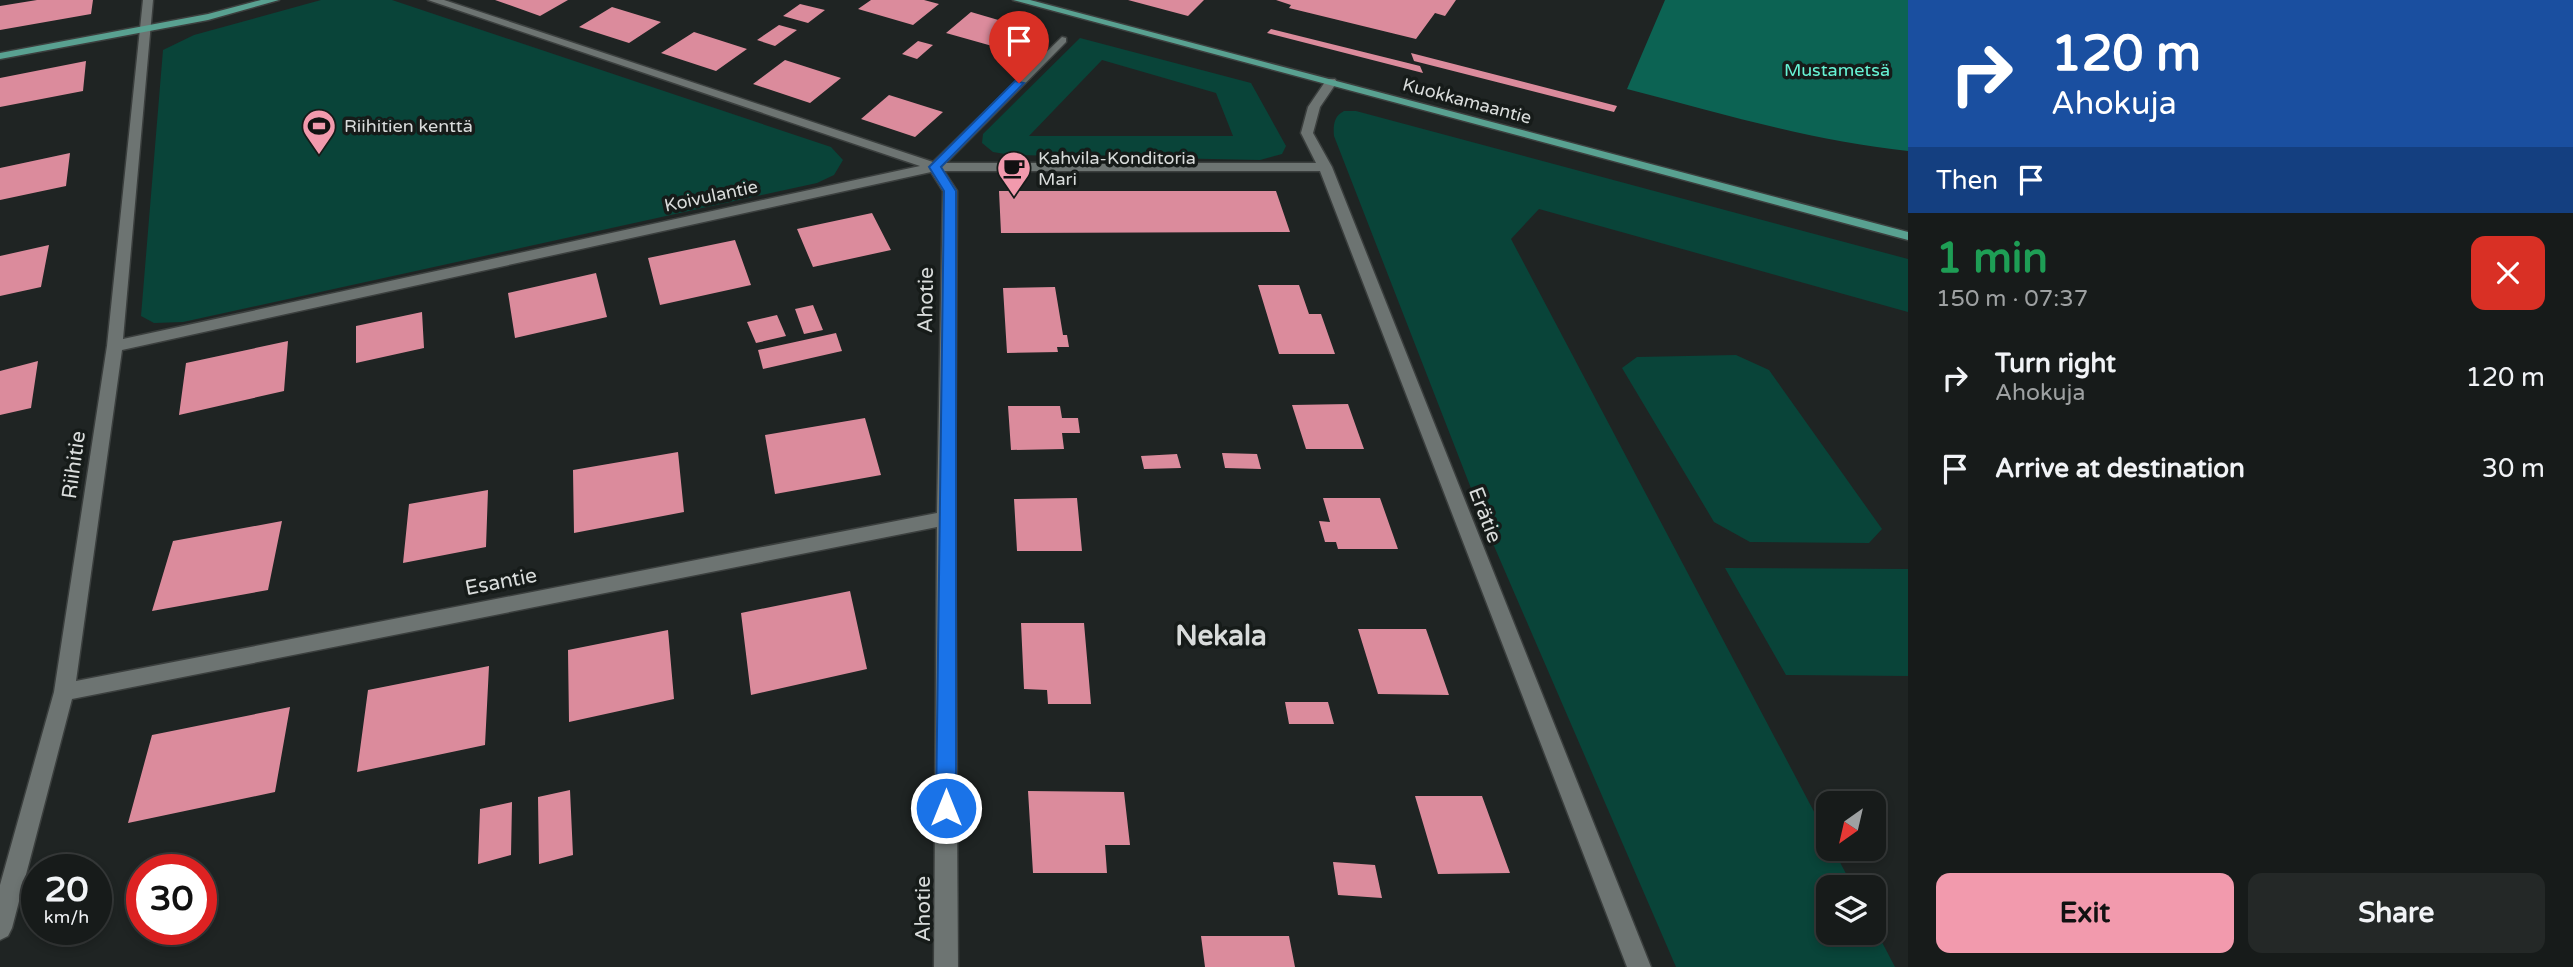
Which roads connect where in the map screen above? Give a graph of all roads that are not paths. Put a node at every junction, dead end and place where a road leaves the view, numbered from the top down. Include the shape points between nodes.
1 (148, 0) edge
2 (274, 0) edge
3 (433, 0) edge
4 (1018, 0) edge
5 (145, 29) junction
6 (1062, 40) dead end
7 (0, 56) edge
8 (1331, 82) junction
9 (935, 167) junction
10 (1325, 167) junction
11 (1908, 236) edge
12 (115, 346) junction
13 (946, 518) junction
14 (64, 692) junction
15 (0, 928) edge
16 (946, 967) edge
17 (1639, 967) edge

1 - 5 street, Riihitie
2 - 5 main road
3 - 9 street
4 - 8 main road, Kuokkamaantie
5 - 7 main road
5 - 12 street, Riihitie
6 - 9 street
8 - 10 street, Erätie via 1314,107 1307,133
8 - 11 main road, Kuokkamaantie
9 - 10 street, Koivulantie
9 - 12 street, Koivulantie
9 - 13 street, Ahotie via 950,191
10 - 17 street, Erätie
12 - 14 street, Riihitie
13 - 14 street, Esantie
13 - 16 street, Ahotie
14 - 15 street, Riihitie

